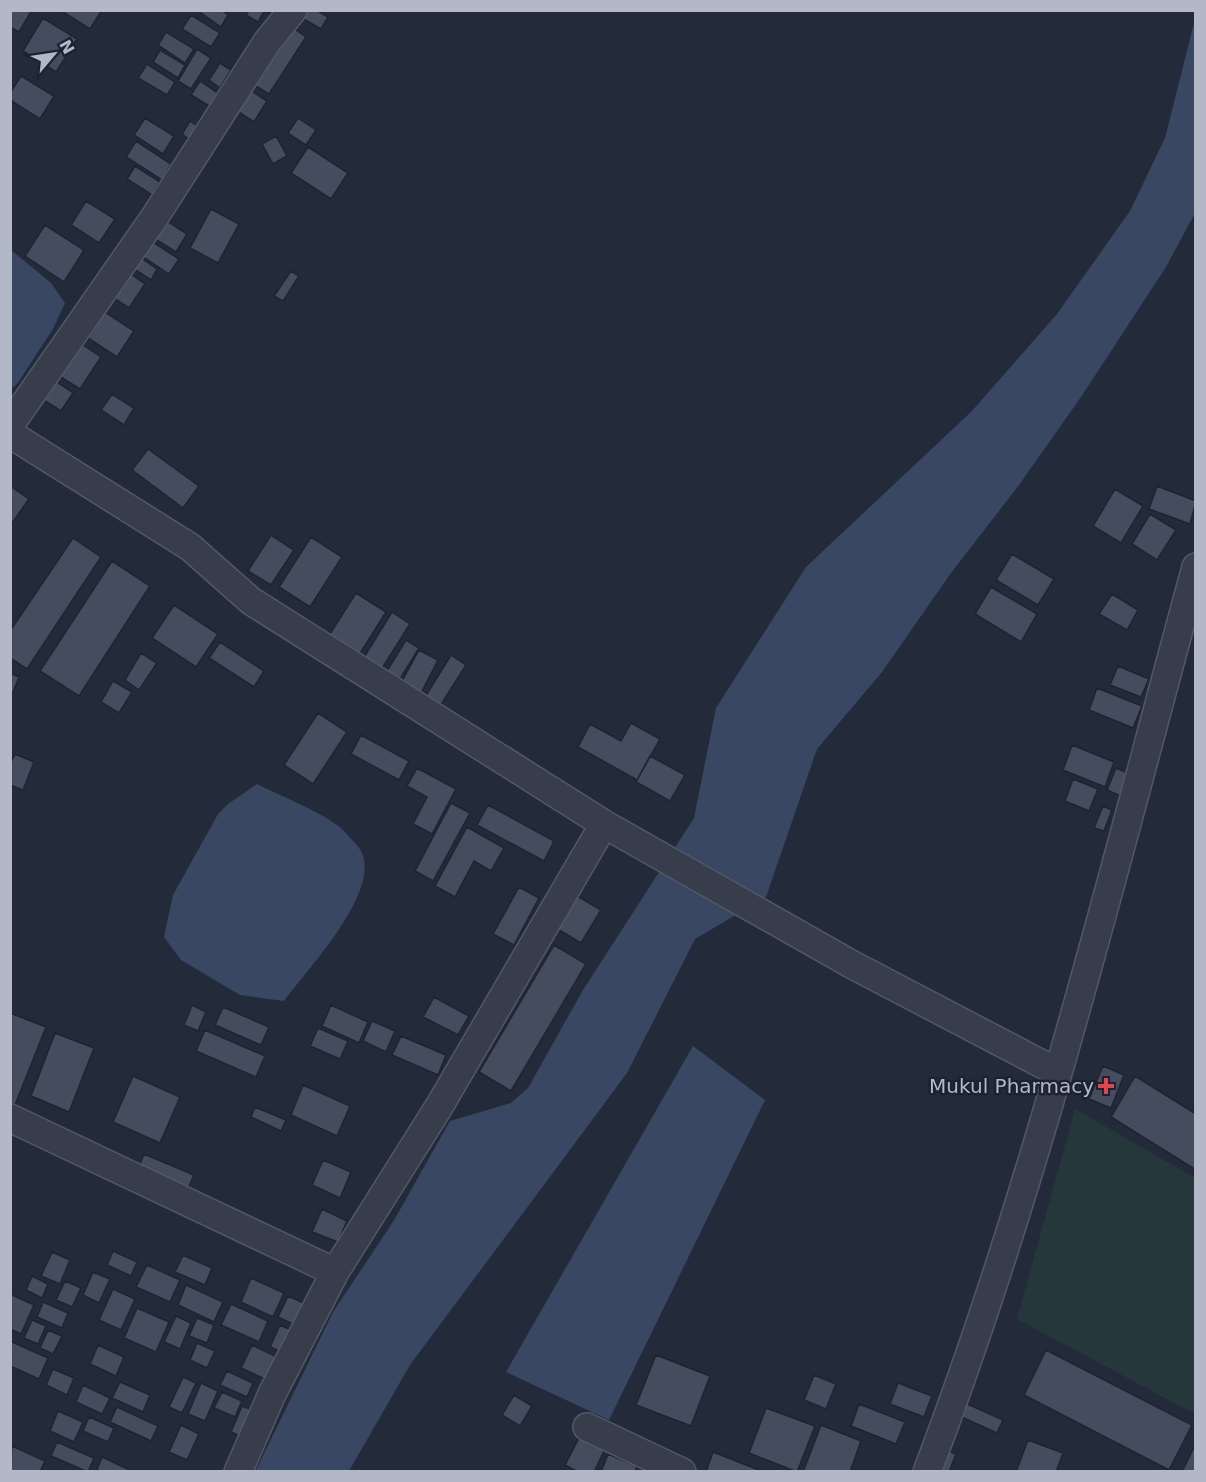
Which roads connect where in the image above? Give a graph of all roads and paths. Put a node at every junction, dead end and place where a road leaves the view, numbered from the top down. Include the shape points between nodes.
1 (293, 10) edge
2 (10, 425) edge
3 (10, 434) edge
4 (1196, 567) edge
5 (604, 824) junction
6 (1057, 1072) junction
7 (10, 1118) edge
8 (335, 1272) junction
9 (586, 1427) dead end
10 (238, 1472) edge
11 (682, 1472) edge
12 (927, 1472) edge

1 - 2 street via 267,42 154,218
3 - 5 street via 190,547 251,601
4 - 6 street
5 - 6 street via 851,964
5 - 8 street via 440,1105
6 - 12 street via 966,1368
7 - 8 street
8 - 10 street via 272,1394
9 - 11 street

